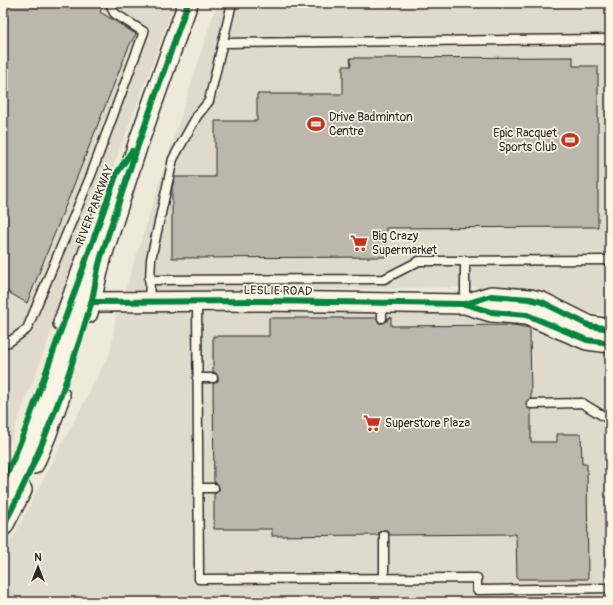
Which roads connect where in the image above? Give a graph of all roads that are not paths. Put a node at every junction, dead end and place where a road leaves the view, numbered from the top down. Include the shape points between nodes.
1 (110, 3) edge
2 (188, 3) edge
3 (232, 3) edge
4 (610, 39) edge
5 (223, 43) junction
6 (138, 141) junction
7 (465, 260) junction
8 (610, 260) edge
9 (149, 280) junction
10 (149, 301) junction
11 (197, 301) junction
12 (91, 302) junction
13 (465, 304) junction
14 (610, 329) edge
15 (3, 343) edge
16 (610, 343) edge
17 (197, 378) junction
18 (213, 378) dead end
19 (531, 404) dead end
20 (610, 417) edge
21 (3, 484) edge
22 (198, 488) junction
23 (214, 488) dead end
24 (3, 501) edge
25 (3, 526) edge
26 (384, 535) dead end
27 (384, 578) junction
28 (610, 588) edge

1 - 15 lane via 114,12 144,32 90,175 27,329 9,342
2 - 6 street
3 - 5 lane
4 - 5 lane
5 - 9 lane via 209,101 197,116 173,159 150,259
6 - 12 street, RIVER PARKWAY via 101,259
6 - 21 street, RIVER PARKWAY via 117,173 26,428
7 - 8 lane
7 - 9 lane via 419,260 384,279
7 - 13 lane
9 - 10 lane
10 - 11 street, LESLIE ROAD
10 - 12 street, LESLIE ROAD
11 - 13 street, LESLIE ROAD via 382,310
11 - 17 lane
12 - 24 street via 77,313 22,463
12 - 25 street, RIVER PARKWAY via 46,436
13 - 14 street, LESLIE ROAD via 491,296 530,299 542,302 590,326
13 - 16 street, LESLIE ROAD via 491,312 527,315 587,340
17 - 18 lane
17 - 22 lane
19 - 20 lane via 582,403 605,417
22 - 23 lane
22 - 27 lane via 199,580
26 - 27 lane
27 - 28 lane via 477,578 477,590

